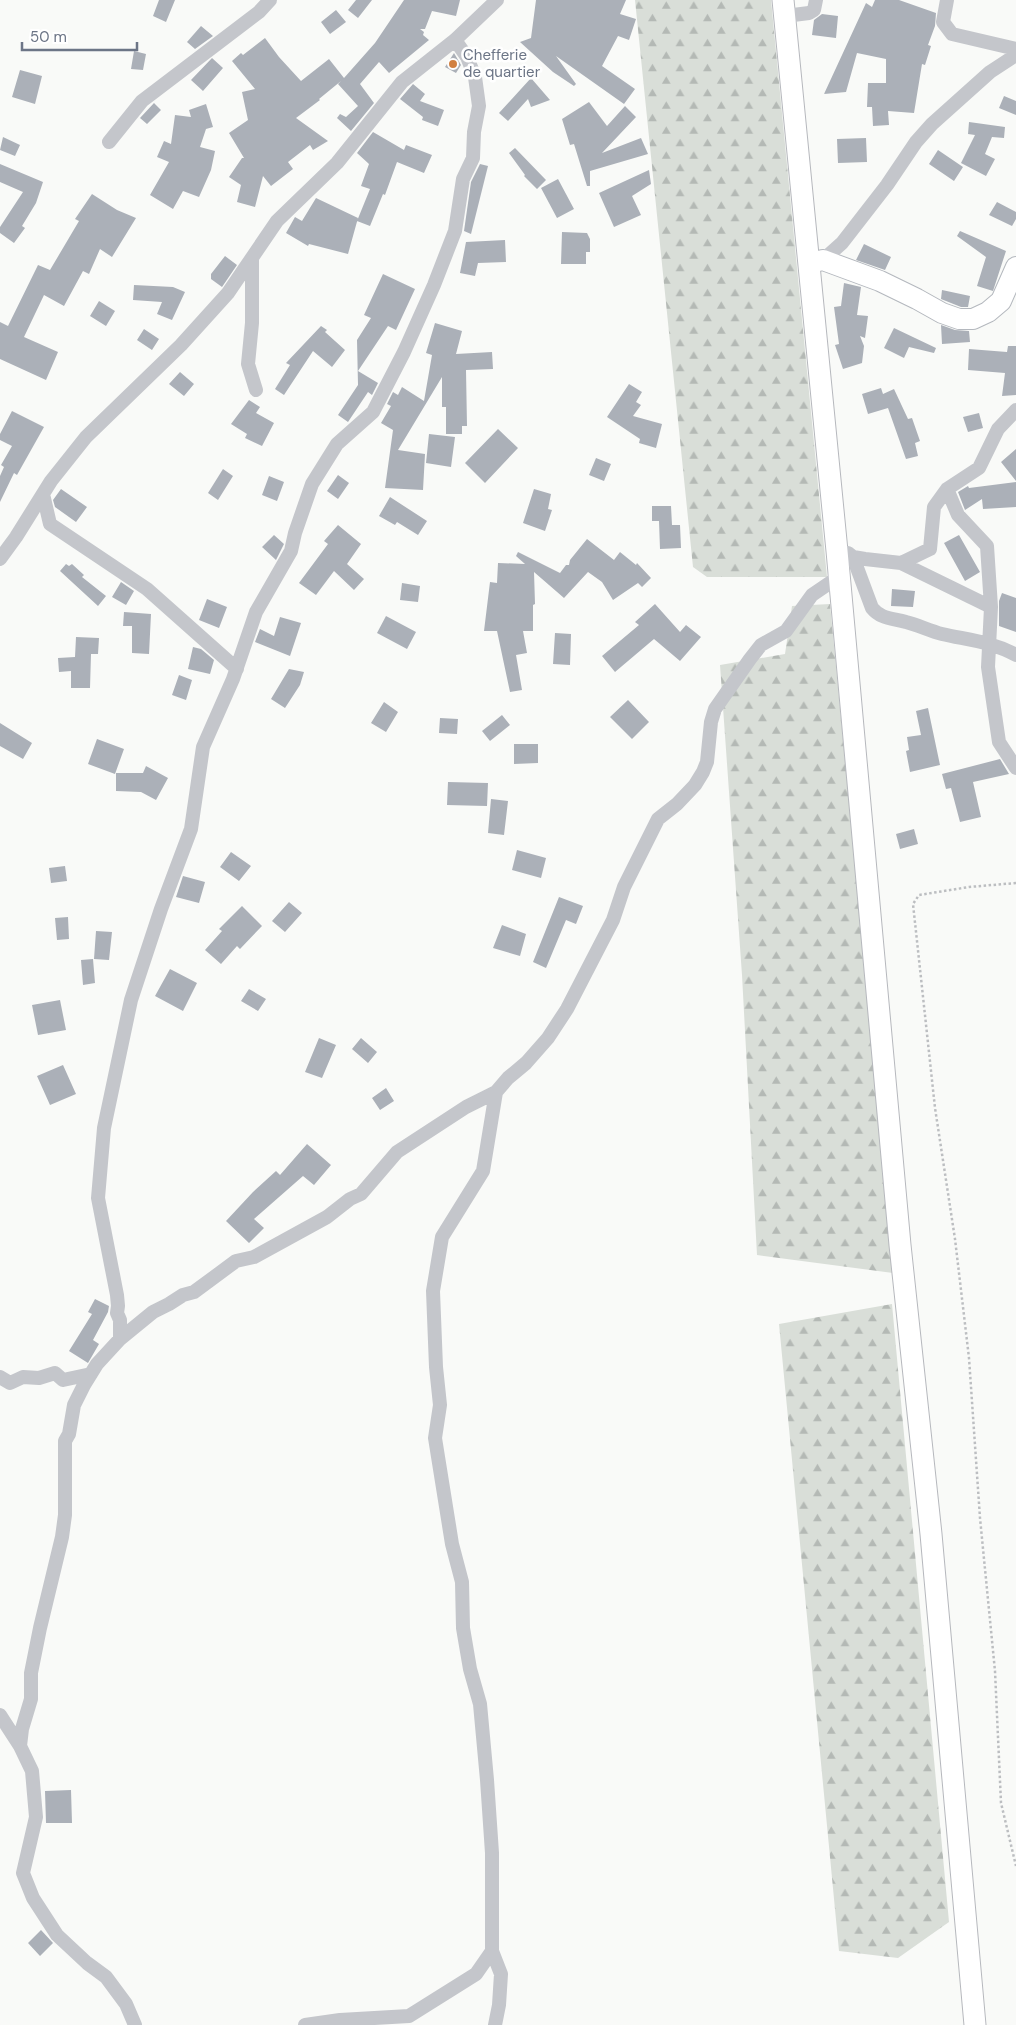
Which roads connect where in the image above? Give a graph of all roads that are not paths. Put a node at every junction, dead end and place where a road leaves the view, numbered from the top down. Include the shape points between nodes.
1 (270, 0) edge
2 (497, 0) edge
3 (816, 0) edge
4 (947, 0) edge
5 (784, 8) edge
6 (455, 40) junction
7 (1016, 49) edge
8 (1016, 55) edge
9 (109, 142) dead end
10 (252, 260) junction
11 (816, 262) junction
12 (1016, 267) edge
13 (256, 390) dead end
14 (1016, 410) edge
15 (946, 489) junction
16 (43, 494) junction
17 (842, 558) junction
18 (0, 559) edge
19 (900, 562) junction
20 (990, 608) junction
21 (989, 643) junction
22 (1016, 655) edge
23 (237, 669) junction
24 (1016, 768) edge
25 (496, 1092) junction
26 (120, 1339) junction
27 (91, 1374) junction
28 (0, 1377) edge
29 (0, 1715) edge
30 (20, 1746) junction
31 (492, 1951) junction
32 (135, 2025) edge
33 (304, 2025) edge
34 (495, 2025) edge
35 (975, 2025) edge

1 - 9 street via 142,101
2 - 6 street
3 - 5 street via 814,10 809,13
4 - 7 street via 944,22 952,34
5 - 11 main road
6 - 10 street via 402,82 337,163 277,221
6 - 23 street via 475,77 479,106 473,158 463,179 455,231 408,344 373,412 337,444 312,484 291,550 256,612
8 - 11 street via 990,72 932,124 848,236
10 - 13 street via 248,364
10 - 16 street via 228,293 181,345 86,438
11 - 12 street via 887,284 959,319 973,319 1001,301
11 - 17 main road
14 - 15 street via 998,429 979,468
15 - 19 street via 934,507 930,549
15 - 20 street via 958,515 987,546
16 - 18 street
16 - 23 street via 50,524 146,589
17 - 19 street
17 - 21 street via 872,608 884,618
17 - 25 street via 834,580 812,596 786,631 762,645 715,708 703,772 677,804 658,819 624,887 613,920 567,1009 548,1038
17 - 35 main road via 900,1245 932,1534
19 - 20 street
20 - 21 street
21 - 22 street
21 - 24 street via 988,667 999,742
23 - 26 street via 203,747 191,829 132,1000 104,1128 98,1198 117,1295
25 - 26 street via 466,1107 397,1152 361,1194 327,1217 254,1257 236,1261 194,1292 153,1312
25 - 31 street via 482,1171 442,1237 433,1291 440,1405 436,1438 452,1544 462,1582 463,1628 480,1704 487,1780 492,1853
26 - 27 street
27 - 28 street via 63,1380 55,1373 39,1378 23,1377 10,1383
27 - 30 street via 74,1405 65,1442 66,1506 62,1537 34,1655 31,1699
29 - 30 street
30 - 32 street via 32,1770 36,1817 23,1873 32,1898 57,1935 106,1977 126,2004
31 - 33 street via 476,1974 409,2016
31 - 34 street via 501,1974

